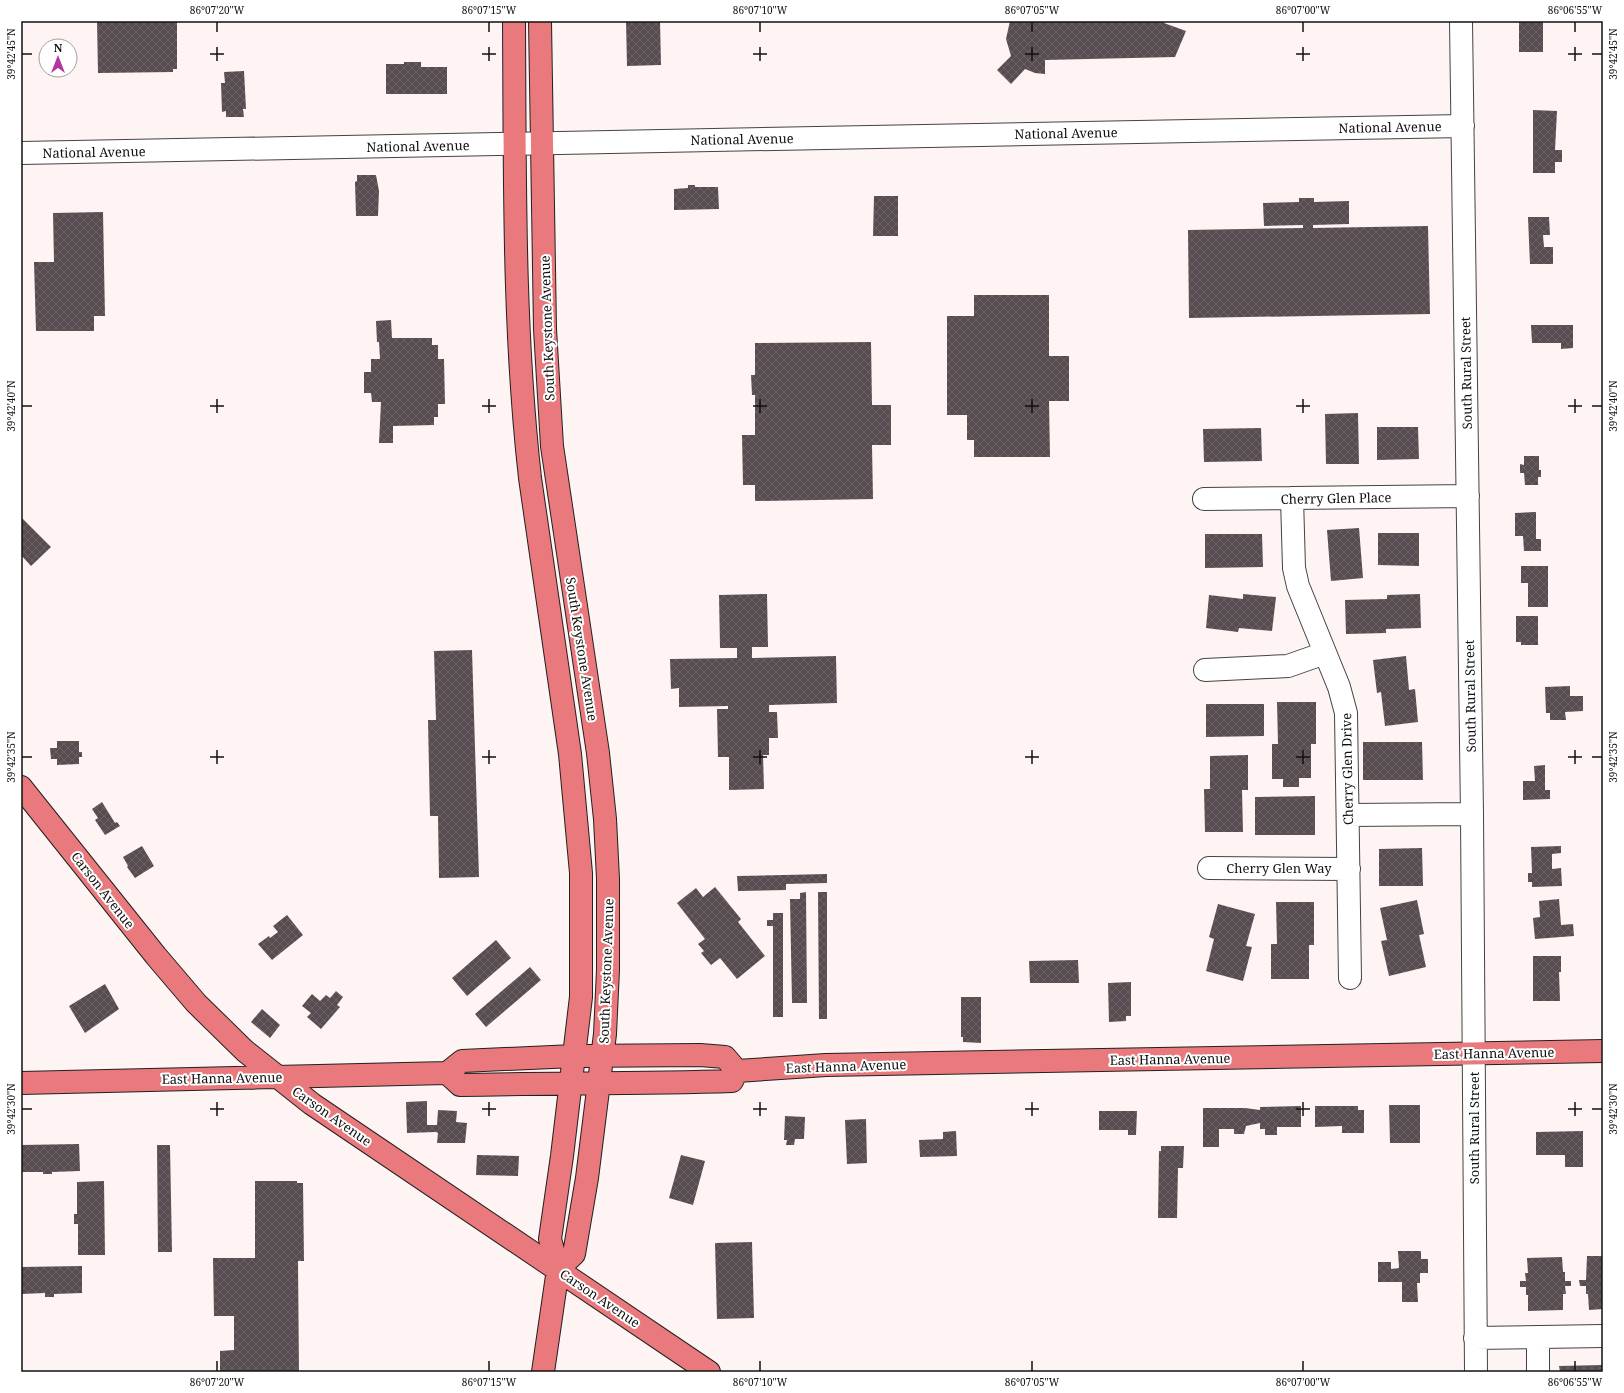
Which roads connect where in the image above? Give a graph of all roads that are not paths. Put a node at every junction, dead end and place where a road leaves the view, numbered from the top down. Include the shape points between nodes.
1 (514, 21) edge
2 (540, 21) edge
3 (1461, 21) edge
4 (1463, 126) junction
5 (541, 144) junction
6 (515, 145) junction
7 (21, 153) edge
8 (1468, 496) junction
9 (1292, 498) junction
10 (1204, 499) dead end
11 (576, 607) junction
12 (549, 612) junction
13 (1325, 653) junction
14 (1205, 670) dead end
15 (21, 787) edge
16 (1472, 814) junction
17 (1348, 815) junction
18 (1209, 868) dead end
19 (1349, 868) junction
20 (1350, 978) dead end
21 (1603, 1051) edge
22 (1473, 1053) junction
23 (574, 1056) junction
24 (603, 1057) junction
25 (737, 1071) junction
26 (447, 1072) junction
27 (276, 1077) junction
28 (21, 1083) edge
29 (570, 1083) junction
30 (599, 1084) junction
31 (558, 1269) junction
32 (1603, 1336) edge
33 (1538, 1337) junction
34 (1475, 1338) junction
35 (542, 1372) edge
36 (709, 1372) edge
37 (1476, 1372) edge
38 (1538, 1372) edge

1 - 6 main road, South Keystone Avenue
2 - 5 main road, South Keystone Avenue
3 - 4 street, South Rural Street
4 - 5 street, National Avenue
4 - 8 street, South Rural Street
5 - 6 street, National Avenue
5 - 11 main road, South Keystone Avenue via 545,329 552,446
6 - 7 street, National Avenue
6 - 12 main road, South Keystone Avenue via 522,400
8 - 9 street, Cherry Glen Place
8 - 16 street, South Rural Street
9 - 10 street, Cherry Glen Place
9 - 13 street, Cherry Glen Drive via 1296,576
11 - 12 main road
11 - 24 main road, South Keystone Avenue via 598,753 605,819 608,970
12 - 23 main road, South Keystone Avenue via 571,761 581,873 581,997
13 - 14 street via 1288,666
13 - 17 street, Cherry Glen Drive via 1343,698 1346,713
15 - 27 main road, Carson Avenue via 193,999 245,1051
16 - 17 street
16 - 22 street, South Rural Street
17 - 19 street, Cherry Glen Drive
18 - 19 street, Cherry Glen Way
19 - 20 street, Cherry Glen Drive
21 - 22 main road, East Hanna Avenue
22 - 25 main road, East Hanna Avenue via 826,1065
22 - 34 street, South Rural Street
23 - 24 main road
23 - 26 main road via 462,1061
23 - 29 main road, South Keystone Avenue
24 - 25 main road via 725,1057
24 - 30 main road, South Keystone Avenue
25 - 30 main road via 732,1081
26 - 27 main road, East Hanna Avenue
26 - 29 main road via 460,1085
27 - 28 main road, East Hanna Avenue
27 - 31 main road, Carson Avenue via 312,1104
29 - 30 main road
29 - 31 main road, South Keystone Avenue via 550,1239
30 - 31 main road, South Keystone Avenue via 574,1254
31 - 35 main road, South Keystone Avenue
31 - 36 main road, Carson Avenue
32 - 33 street
33 - 34 street
33 - 38 street
34 - 37 street, South Rural Street

